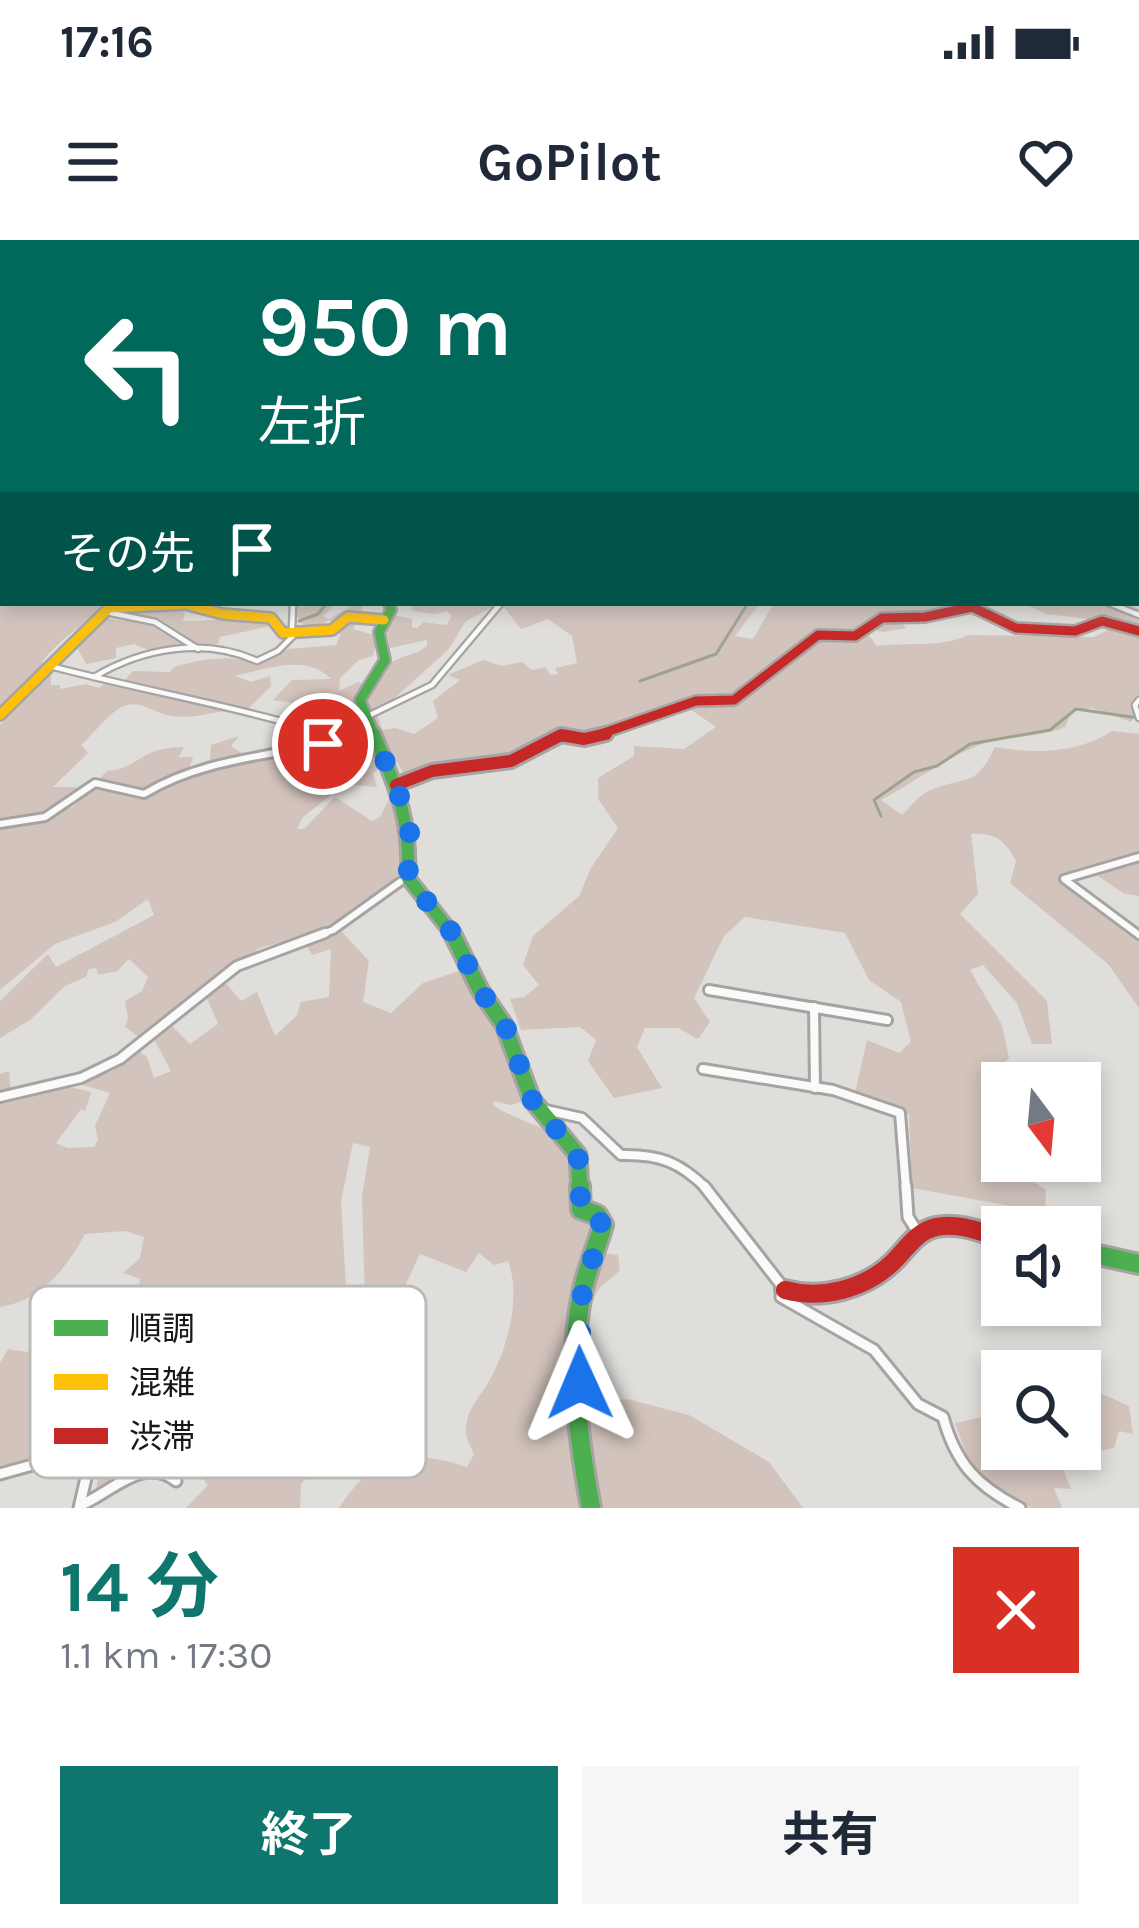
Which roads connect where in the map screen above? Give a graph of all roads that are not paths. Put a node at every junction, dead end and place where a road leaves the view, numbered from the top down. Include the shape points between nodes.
1 (113, 606) edge
2 (194, 606) edge
3 (293, 606) edge
4 (388, 606) edge
5 (498, 606) edge
6 (384, 620) junction
7 (294, 631) junction
8 (1139, 631) edge
9 (198, 649) junction
10 (50, 666) junction
11 (94, 677) junction
12 (1139, 700) edge
13 (370, 715) junction
14 (0, 716) edge
15 (1138, 718) edge
16 (336, 737) junction
17 (376, 744) junction
18 (396, 785) junction
19 (0, 824) edge
20 (1139, 857) edge
21 (404, 880) junction
22 (1139, 935) edge
23 (709, 990) dead end
24 (814, 1007) junction
25 (887, 1020) dead end
26 (703, 1069) dead end
27 (814, 1088) junction
28 (0, 1097) edge
29 (537, 1106) junction
30 (981, 1232) edge
31 (919, 1234) junction
32 (1101, 1256) edge
33 (1139, 1264) edge
34 (785, 1290) junction
35 (30, 1464) edge
36 (0, 1474) edge
37 (128, 1478) edge
38 (172, 1478) edge
39 (176, 1481) dead end
40 (80, 1506) edge
41 (591, 1508) edge
42 (1020, 1508) edge

1 - 9 street via 111,613 155,622
1 - 10 street
2 - 7 street via 271,618 281,632
3 - 7 street
4 - 6 street
5 - 13 street via 441,677
6 - 7 street via 348,617 332,630
6 - 13 street via 386,666 360,696
7 - 9 street via 257,662 233,648
8 - 18 street via 1102,621 1075,631 1016,628 973,607 882,618 855,636 818,635 734,700 696,700 607,734 561,735 511,761 432,771
9 - 11 street via 126,658
10 - 11 street
10 - 14 street
11 - 16 street via 238,706
12 - 15 street
13 - 17 street
16 - 17 street
16 - 19 street via 180,772 144,794 94,783 45,818
17 - 18 street
18 - 21 street via 410,834
20 - 22 street via 1064,879
21 - 28 street via 333,930 237,966 120,1059 81,1078
21 - 29 street via 453,934 511,1038
23 - 24 street
24 - 25 street
24 - 27 street
26 - 27 street
27 - 31 street via 900,1113 908,1217
29 - 34 street via 582,1118 621,1155 660,1156 686,1172
29 - 41 street via 578,1155 581,1209 602,1226 579,1331 580,1438
30 - 31 street via 954,1225
31 - 34 street via 888,1268 827,1295
32 - 33 street
34 - 42 street via 781,1297 792,1306 874,1350 918,1404 943,1418 963,1473
35 - 36 street
37 - 40 street
38 - 39 street

